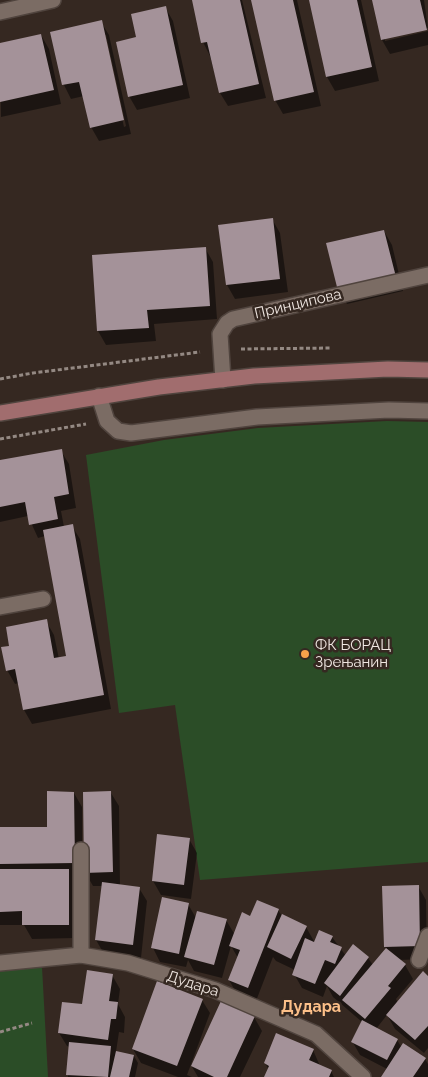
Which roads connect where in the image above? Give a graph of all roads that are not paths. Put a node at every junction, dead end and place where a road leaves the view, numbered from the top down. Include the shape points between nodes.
1 (53, 0) edge
2 (0, 12) edge
3 (428, 275) edge
4 (428, 370) edge
5 (223, 380) junction
6 (99, 396) junction
7 (428, 411) edge
8 (0, 413) edge
9 (43, 599) dead end
10 (0, 607) edge
11 (81, 850) dead end
12 (428, 936) edge
13 (81, 955) junction
14 (419, 960) dead end
15 (0, 963) edge
16 (363, 1077) edge

1 - 2 street
3 - 5 street, Принципова via 233,319 220,334
4 - 5 street via 388,369
5 - 6 street
6 - 7 street via 106,421 118,431 131,433 257,417
6 - 8 street
9 - 10 street
11 - 13 street
12 - 14 street
13 - 15 street, Дудара
13 - 16 street, Дудара via 128,963 215,990 316,1034

